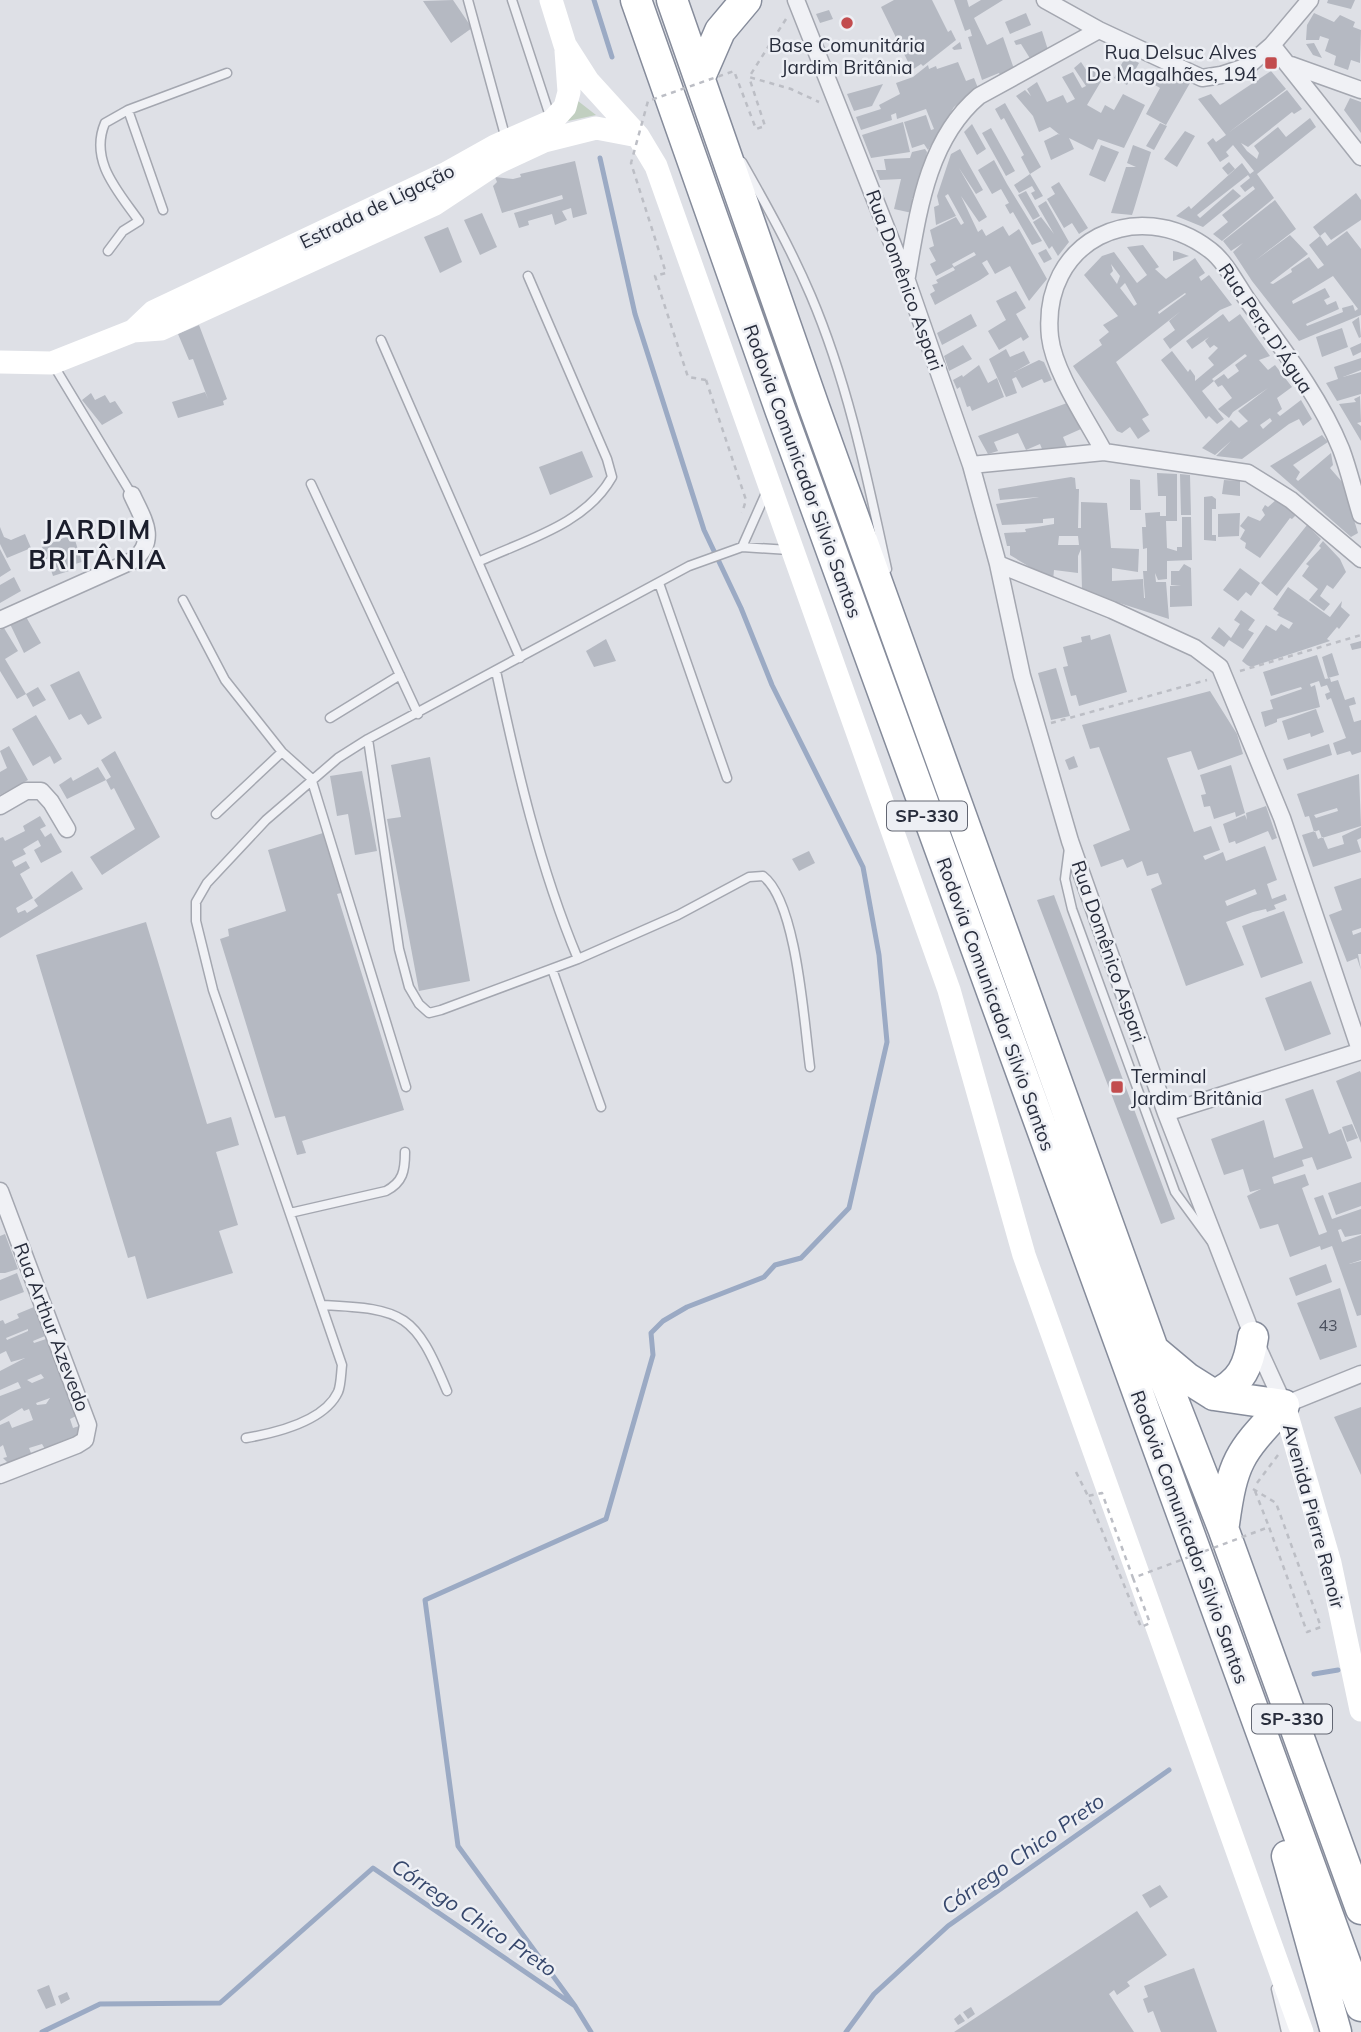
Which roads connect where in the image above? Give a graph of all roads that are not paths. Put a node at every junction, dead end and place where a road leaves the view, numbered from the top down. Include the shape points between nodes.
1 (468, 0) edge
2 (512, 0) edge
3 (551, 0) edge
4 (636, 0) edge
5 (672, 0) edge
6 (746, 0) edge
7 (1045, 0) edge
8 (1310, 0) edge
9 (797, 2) edge
10 (1099, 30) junction
11 (565, 45) junction
12 (1272, 45) junction
13 (1291, 65) junction
14 (227, 72) dead end
15 (700, 77) junction
16 (1361, 90) edge
17 (710, 107) junction
18 (128, 110) junction
19 (552, 121) junction
20 (638, 136) junction
21 (510, 148) junction
22 (1361, 157) edge
23 (163, 210) dead end
24 (108, 251) dead end
25 (528, 276) dead end
26 (906, 278) junction
27 (381, 340) dead end
28 (0, 362) edge
29 (52, 363) junction
30 (1341, 449) junction
31 (1104, 452) junction
32 (1361, 464) edge
33 (971, 465) junction
34 (769, 483) junction
35 (311, 484) dead end
36 (132, 495) joint
37 (1361, 514) edge
38 (738, 548) junction
39 (795, 551) junction
40 (1361, 559) edge
41 (478, 562) junction
42 (999, 564) junction
43 (890, 582) dead end
44 (659, 583) junction
45 (892, 595) dead end
46 (183, 600) dead end
47 (0, 620) edge
48 (520, 658) junction
49 (907, 661) junction
50 (496, 671) junction
51 (400, 675) junction
52 (418, 714) junction
53 (330, 718) dead end
54 (368, 739) junction
55 (282, 752) junction
56 (311, 778) junction
57 (727, 778) dead end
58 (0, 806) edge
59 (216, 814) dead end
60 (67, 829) dead end
61 (1070, 841) junction
62 (578, 959) junction
63 (552, 969) junction
64 (1361, 1048) edge
65 (810, 1066) dead end
66 (406, 1087) dead end
67 (601, 1107) dead end
68 (1166, 1113) junction
69 (405, 1152) dead end
70 (0, 1191) edge
71 (290, 1213) junction
72 (1222, 1254) junction
73 (323, 1305) junction
74 (1253, 1336) junction
75 (1153, 1349) junction
76 (1361, 1374) edge
77 (447, 1391) dead end
78 (1214, 1395) junction
79 (1284, 1405) junction
80 (246, 1438) dead end
81 (0, 1473) edge
82 (1223, 1528) junction
83 (1223, 1630) junction
84 (1361, 1710) edge
85 (1361, 1909) edge
86 (1267, 1937) junction
87 (1361, 2006) edge
88 (1286, 2032) edge
89 (1302, 2032) edge
90 (1336, 2032) edge

1 - 21 lane
2 - 19 lane
3 - 11 main road
4 - 83 highway, Rodovia Comunicador Silvio Santos / SP-330
5 - 15 highway, Rodovia Comunicador Silvio Santos / SP-330
6 - 15 highway via 720,31
7 - 10 street
8 - 12 street
9 - 26 street, Rua Domênico Aspari
10 - 12 street via 1202,78 1248,66
10 - 26 street via 979,96 963,110 938,150
11 - 19 main road via 569,92 565,107
11 - 20 main road via 587,81
12 - 13 street
13 - 16 street
13 - 22 street
14 - 18 lane
15 - 17 highway, Rodovia Comunicador Silvio Santos / SP-330
17 - 43 lane via 781,230 812,298 864,462
17 - 49 highway, Rodovia Comunicador Silvio Santos / SP-330
18 - 23 lane
18 - 24 lane via 105,122 100,147 102,164 139,221 123,230
19 - 21 main road, Estrada de Ligação
20 - 21 main road, Estrada de Ligação via 596,128
20 - 34 main road via 656,166
21 - 29 main road, Estrada de Ligação via 232,273 153,312 133,331
25 - 41 lane via 611,477 602,494 576,517
26 - 33 street, Rua Domênico Aspari
27 - 41 lane
28 - 29 main road, Estrada de Ligação
29 - 36 lane
30 - 31 street, Rua Pera D'Água via 1280,345 1212,251 1180,231 1139,226 1105,233 1079,246 1054,288 1049,314 1050,340 1059,367
30 - 32 street
30 - 37 street, Rua Pera D'Água
31 - 33 street
31 - 40 street via 1248,473 1291,500
33 - 42 street, Rua Domênico Aspari
34 - 38 lane
34 - 39 main road
35 - 51 lane
36 - 47 street via 147,526 144,551 134,560
38 - 39 lane
38 - 44 lane
39 - 86 main road via 949,990 1024,1255
41 - 48 lane
42 - 61 street, Rua Domênico Aspari via 1022,676
42 - 64 street via 1195,648 1225,675 1282,818
44 - 48 lane
44 - 57 lane
45 - 49 lane
46 - 55 lane via 225,680
48 - 50 lane
49 - 75 highway, Rodovia Comunicador Silvio Santos / SP-330
50 - 52 lane
50 - 62 lane via 520,785
51 - 52 lane
51 - 53 lane
52 - 54 lane
54 - 56 lane
54 - 63 lane via 400,949 409,987 419,1004 429,1013 441,1010
55 - 56 lane
55 - 59 lane
56 - 66 lane
56 - 71 lane via 207,883 197,902 196,921 213,990
58 - 60 street via 26,791 41,791
61 - 68 street, Rua Domênico Aspari
61 - 72 lane via 1066,892 1175,1192
62 - 63 lane
62 - 65 lane via 678,915 749,877 763,876 771,882 791,933
63 - 67 lane
64 - 68 street
68 - 72 street, Rua Domênico Aspari
69 - 71 lane via 405,1173 386,1191
70 - 81 street, Rua Arthur Azevedo via 88,1425 85,1440 77,1446
71 - 73 lane
72 - 74 street, Rua Domênico Aspari
73 - 77 lane via 383,1309 401,1316 422,1336
73 - 80 lane via 342,1365 338,1392 309,1418
74 - 78 highway via 1247,1368 1228,1389
74 - 79 street, Rua Domênico Aspari
75 - 78 highway
75 - 82 highway, Rodovia Comunicador Silvio Santos / SP-330
76 - 79 street
78 - 79 highway
79 - 82 highway via 1236,1464
79 - 84 main road, Avenida Pierre Renoir via 1330,1563
82 - 85 highway, Rodovia Comunicador Silvio Santos / SP-330
83 - 87 highway, Rodovia Comunicador Silvio Santos / SP-330
83 - 90 highway
86 - 88 lane
86 - 89 main road

